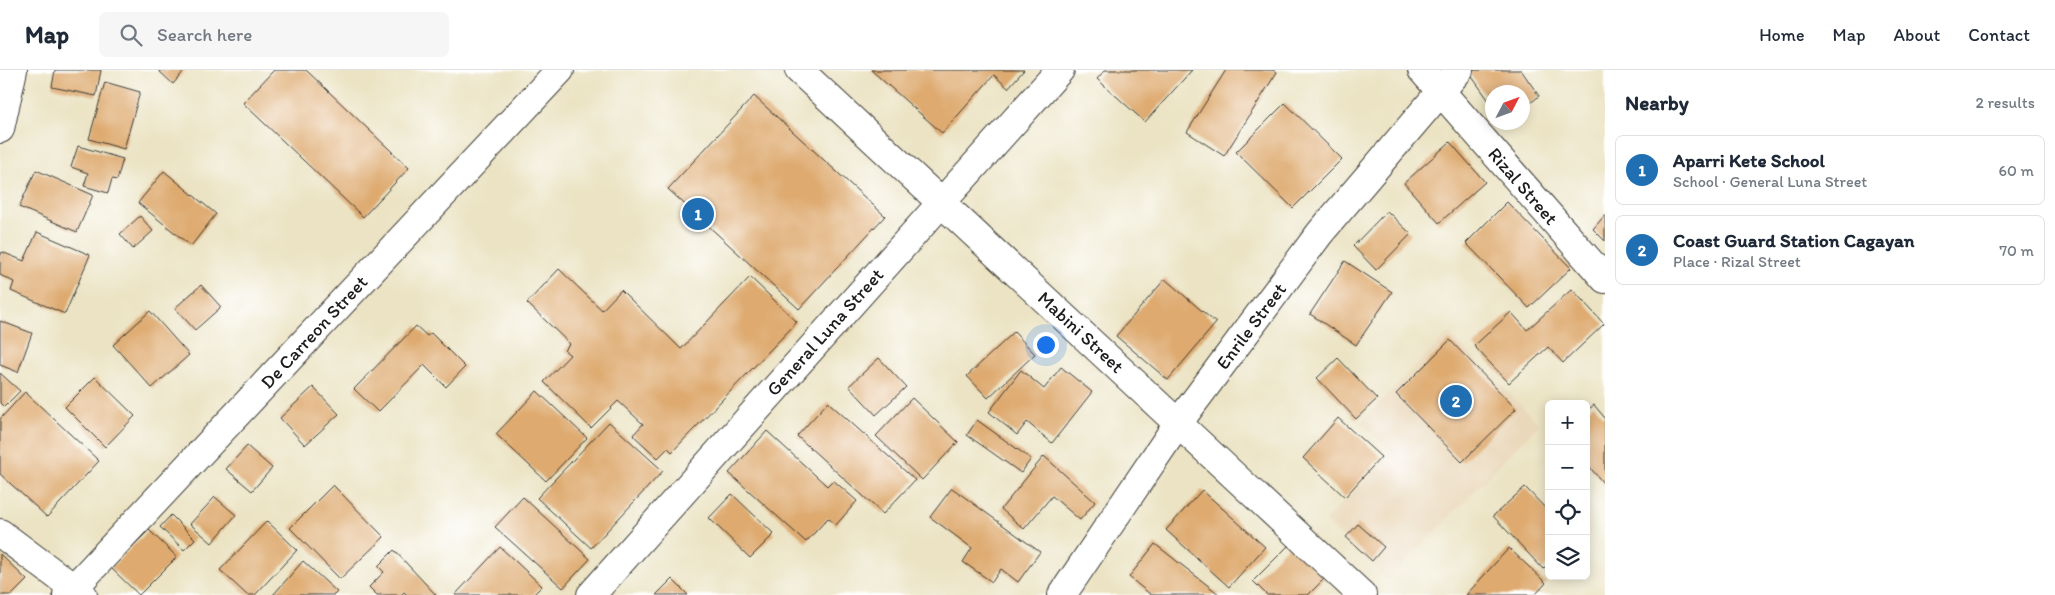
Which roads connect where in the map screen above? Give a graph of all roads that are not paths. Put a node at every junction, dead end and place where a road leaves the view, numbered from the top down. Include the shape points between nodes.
1 (13, 70) edge
2 (560, 70) edge
3 (799, 70) edge
4 (1060, 70) edge
5 (1422, 70) edge
6 (1459, 70) edge
7 (1441, 91) junction
8 (0, 130) edge
9 (942, 203) junction
10 (1605, 279) edge
11 (1179, 422) junction
12 (0, 533) edge
13 (75, 593) edge
14 (591, 595) edge
15 (1062, 595) edge
16 (1362, 595) edge

1 - 8 street
2 - 13 street, De Carreon Street
3 - 9 street, Mabini Street
4 - 9 street, General Luna Street
5 - 7 street, Rizal Street
6 - 7 street, Enrile Street
7 - 10 street, Rizal Street
7 - 11 street, Enrile Street via 1320,233
9 - 11 street, Mabini Street
9 - 14 street, General Luna Street
11 - 15 street, Enrile Street
11 - 16 street, Mabini Street
12 - 13 street

